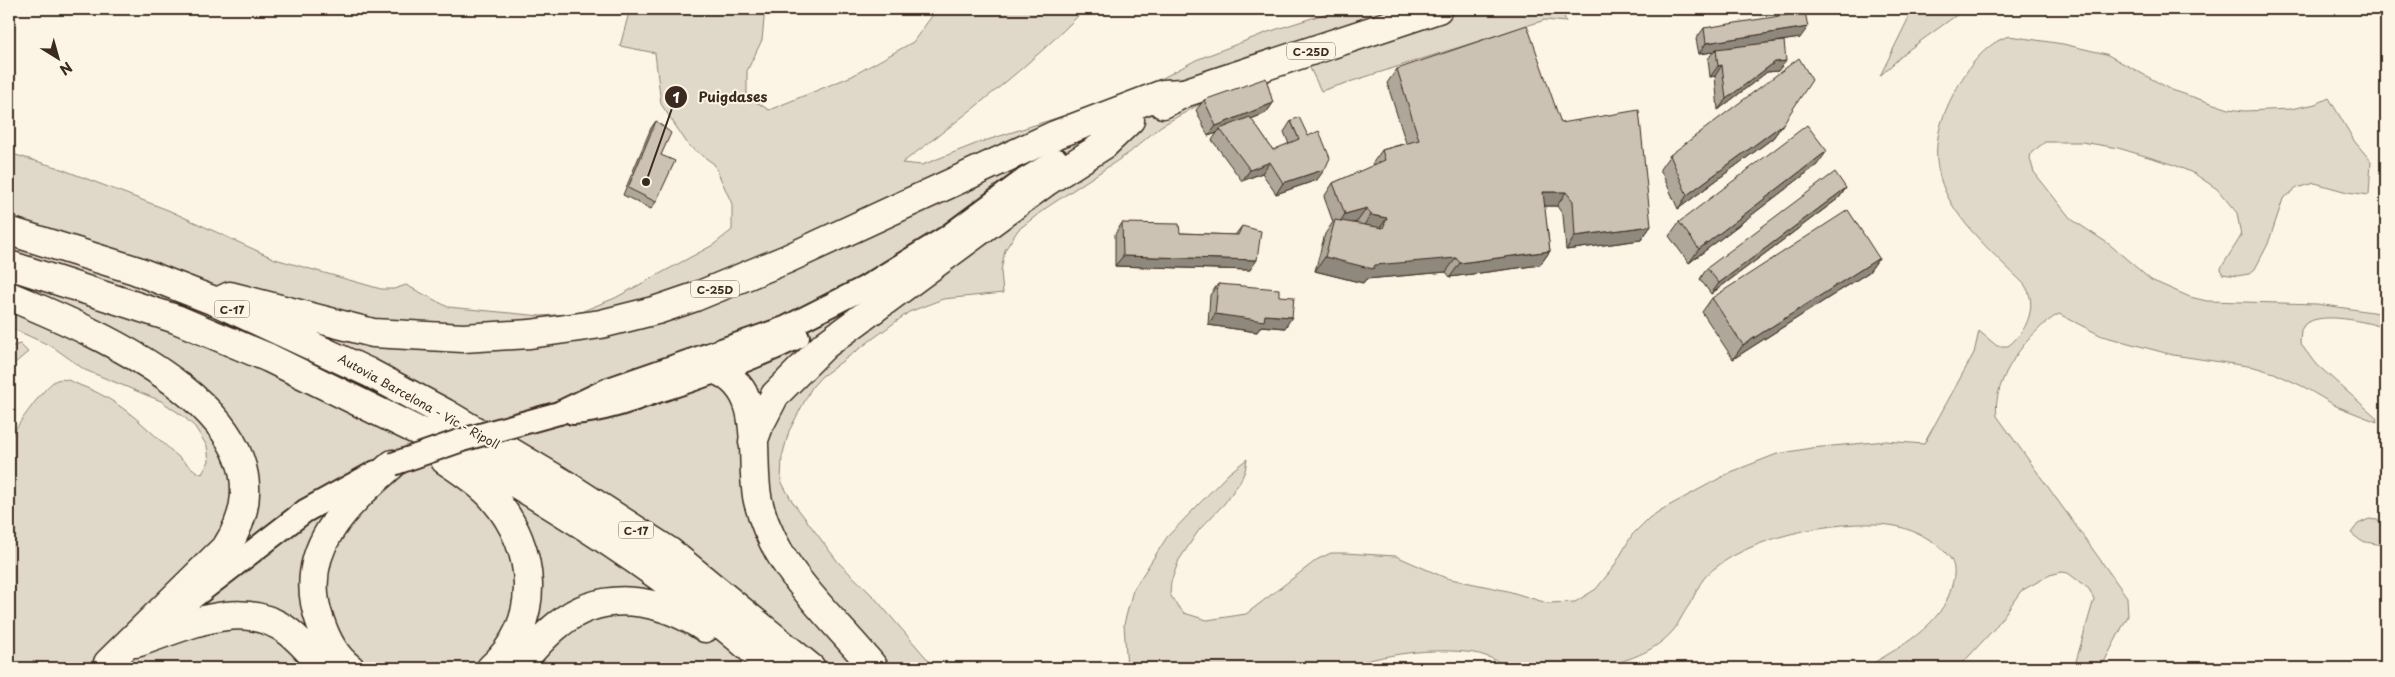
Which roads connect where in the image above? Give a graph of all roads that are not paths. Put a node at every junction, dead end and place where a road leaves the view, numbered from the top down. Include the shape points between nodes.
1 (1438, 9) edge
2 (1184, 93) junction
3 (1130, 120) junction
4 (9, 231) edge
5 (947, 237) junction
6 (9, 265) edge
7 (9, 296) edge
8 (217, 302) junction
9 (718, 371) junction
10 (566, 410) junction
11 (418, 431) junction
12 (753, 442) junction
13 (393, 464) junction
14 (136, 643) junction
15 (767, 664) edge
16 (104, 666) edge
17 (324, 668) edge
18 (350, 668) edge
19 (491, 668) edge
20 (516, 668) edge
21 (811, 668) edge
22 (874, 668) edge

1 - 2 main road, C-25D
2 - 3 main road, C-25D
2 - 8 main road, C-25D via 1163,94 1055,134 787,260 695,297 601,324 530,334 429,337 373,333 230,296
3 - 5 street via 1092,138 1024,180
3 - 12 main road via 1104,145 1046,182 825,345 775,395
4 - 8 main road, Autovia Barcelona - Vic - Ripoll / C-17 via 136,270
5 - 9 street via 930,256 850,310 778,347
5 - 10 street via 864,288 785,328 609,389
6 - 11 main road, Autovia Barcelona - Vic - Ripoll / C-17 via 176,319 270,358
7 - 16 main road via 85,328 192,397 221,426 243,469 245,500 242,516 227,546
8 - 21 main road, Autovia Barcelona - Vic - Ripoll / C-17 via 368,372 564,483 670,552
9 - 10 street via 593,412
9 - 12 main road via 736,382 746,395 752,412
10 - 13 street, bridge
11 - 15 main road, Autovia Barcelona - Vic - Ripoll / C-17 via 441,439 577,519 670,584
11 - 19 main road via 423,443 492,496 505,512 525,556 529,584 523,624 512,644
12 - 22 main road via 758,500 778,551 798,581
13 - 14 street via 305,511
13 - 18 main road via 341,514 327,534 313,576 316,612 323,632 333,650
14 - 16 street
14 - 17 main road via 209,618 240,614 268,620 289,632
15 - 20 main road via 678,613 652,604 623,600 596,604 570,616 547,634

